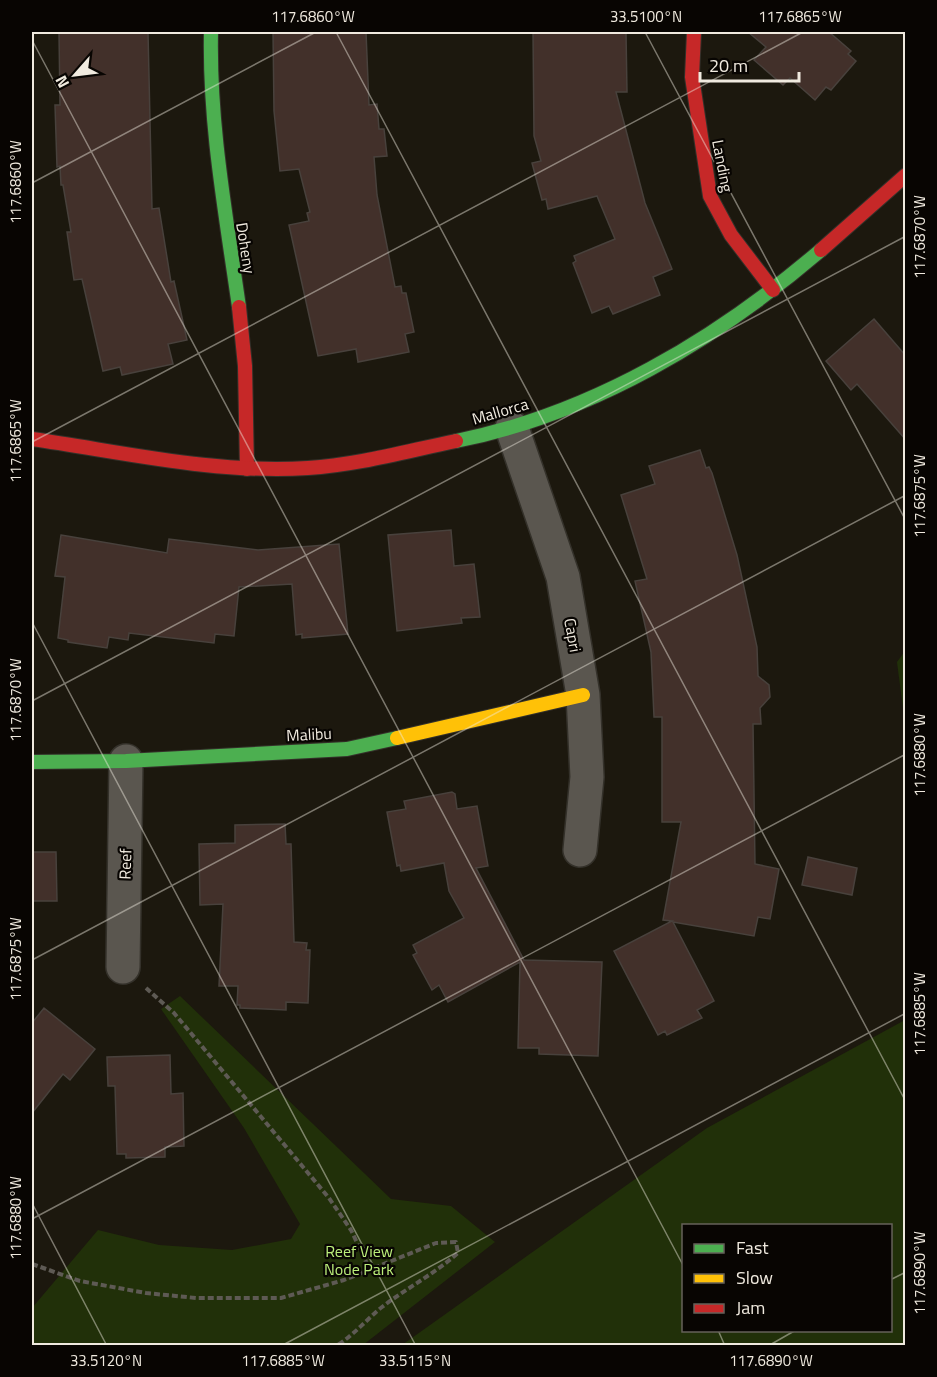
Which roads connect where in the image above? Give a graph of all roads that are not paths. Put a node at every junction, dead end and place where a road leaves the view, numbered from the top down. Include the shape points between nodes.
1 (211, 32) edge
2 (694, 32) edge
3 (906, 175) edge
4 (773, 290) junction
5 (512, 428) junction
6 (32, 439) edge
7 (247, 469) junction
8 (583, 696) junction
9 (126, 761) junction
10 (32, 762) edge
11 (580, 850) dead end
12 (123, 967) road end

1 - 7 street, Doheny via 209,67 221,194 242,334
2 - 4 street, Landing via 692,77 710,196 730,235
3 - 4 street, Mallorca
4 - 5 street, Mallorca via 677,354 599,394
5 - 7 street, Mallorca via 298,470
5 - 8 street, Capri via 563,577
6 - 7 street, Mallorca
8 - 9 street, Malibu via 347,749
8 - 11 street, Capri via 587,777
9 - 10 street, Malibu
9 - 12 street, Reef

